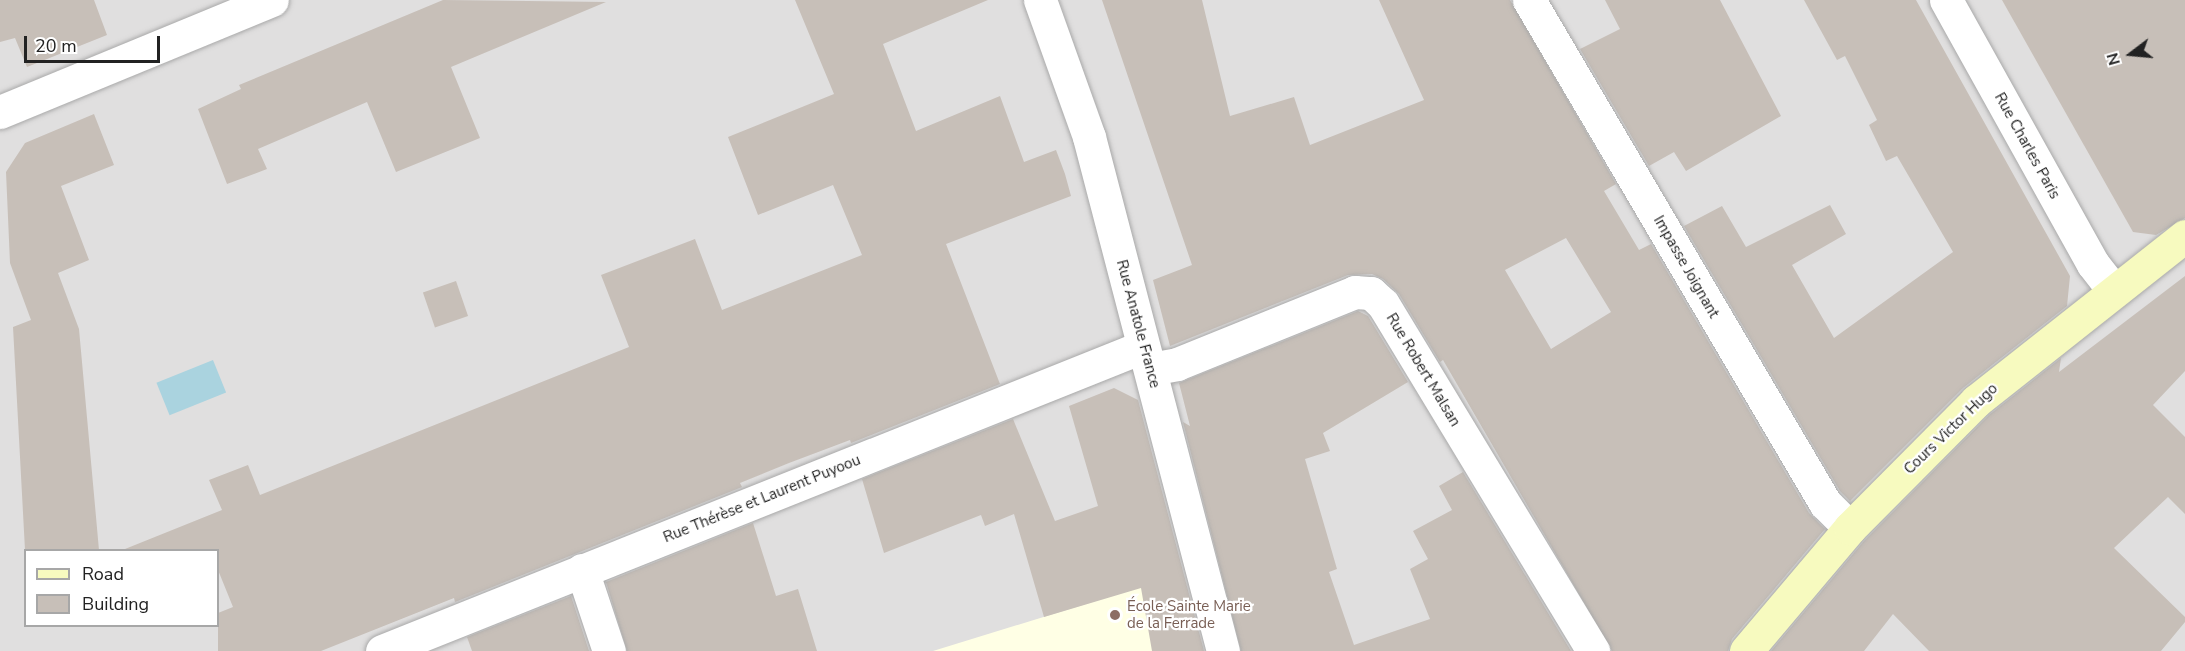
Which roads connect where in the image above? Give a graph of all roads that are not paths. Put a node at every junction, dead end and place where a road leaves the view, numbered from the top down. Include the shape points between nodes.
1 (272, 0) edge
2 (1040, 0) edge
3 (1529, 0) edge
4 (1946, 0) edge
5 (0, 112) edge
6 (2185, 236) edge
7 (2113, 290) junction
8 (1146, 358) junction
9 (1850, 528) junction
10 (582, 570) junction
11 (382, 651) edge
12 (609, 651) edge
13 (1223, 651) edge
14 (1593, 651) edge
15 (1746, 651) edge

1 - 5 street
2 - 8 street, Rue Anatole France via 1089,137
3 - 9 street, Impasse Joignant via 1825,503
4 - 7 street, Rue Charles Paris via 2093,264
6 - 7 street, Cours Victor Hugo
7 - 9 street, Cours Victor Hugo via 1976,401
8 - 10 street, Rue Thérèse et Laurent Puyoou
8 - 13 street, Rue Anatole France
8 - 14 street, Rue Robert Malsan via 1177,364 1355,292 1371,293 1383,304
9 - 15 street, Cours Victor Hugo
10 - 11 street, Rue Thérèse et Laurent Puyoou
10 - 12 street

